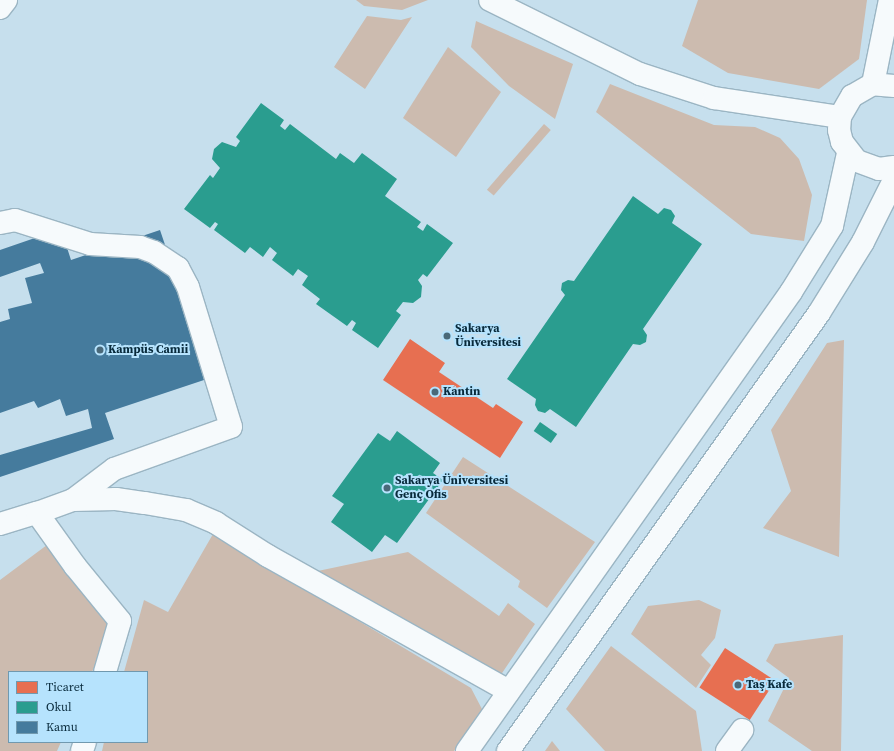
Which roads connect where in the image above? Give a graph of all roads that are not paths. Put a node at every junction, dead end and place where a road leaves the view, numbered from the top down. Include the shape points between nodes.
1 (6, 0) edge
2 (490, 0) edge
3 (890, 0) edge
4 (0, 8) edge
5 (884, 85) edge
6 (840, 117) junction
7 (848, 153) junction
8 (894, 167) edge
9 (894, 180) edge
10 (0, 223) edge
11 (73, 500) junction
12 (37, 513) junction
13 (0, 524) edge
14 (105, 671) edge
15 (509, 691) junction
16 (742, 730) dead end
17 (467, 751) edge
18 (508, 751) edge
19 (726, 751) edge

1 - 4 street
2 - 6 street via 640,74 714,98
3 - 5 street
5 - 6 street via 852,96
6 - 7 street via 839,130
7 - 8 street via 867,167
7 - 15 street via 832,226 791,292
9 - 18 street via 863,242 819,313
10 - 11 street via 16,220 90,244 140,247 154,252 178,268 188,287 231,427 114,469
11 - 12 street
11 - 15 street via 116,499 186,510 210,521
12 - 13 street
12 - 14 street via 120,621
15 - 17 street
16 - 19 street

